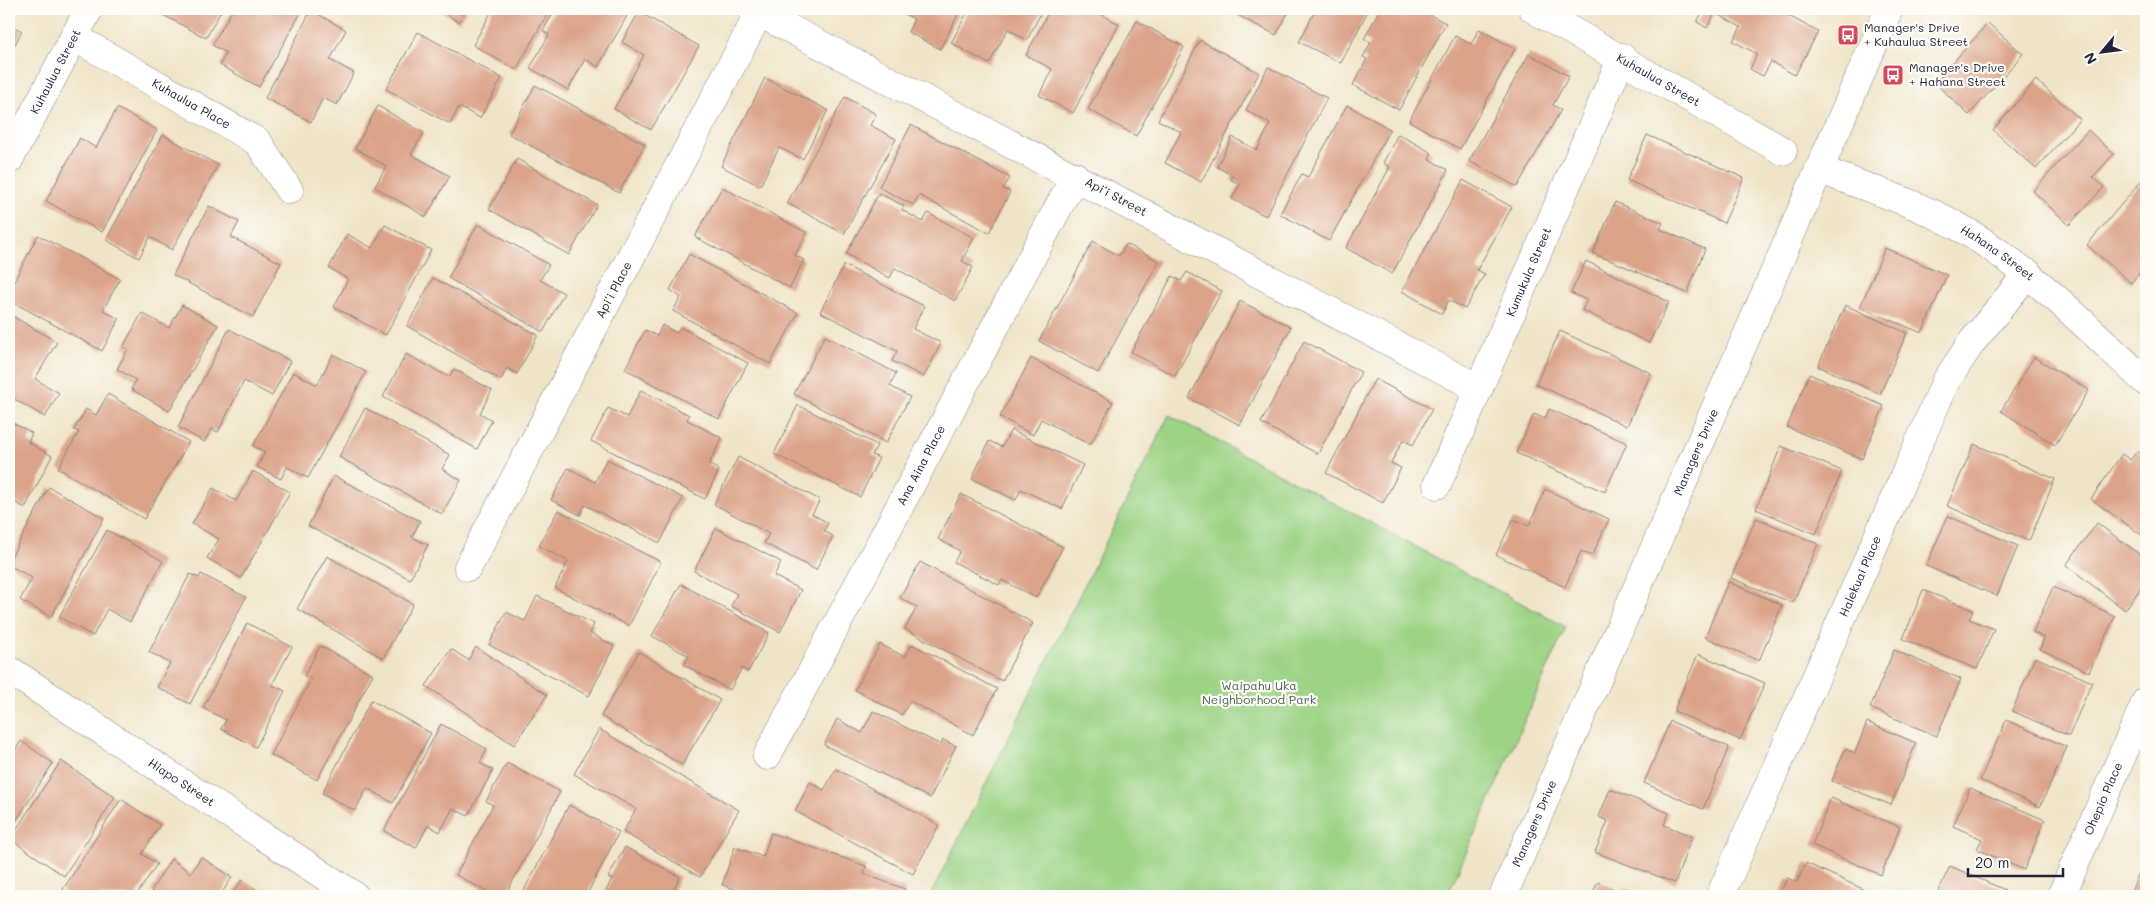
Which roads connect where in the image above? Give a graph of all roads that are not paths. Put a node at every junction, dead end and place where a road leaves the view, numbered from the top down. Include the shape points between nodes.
1 (89, 9) edge
2 (1533, 9) edge
3 (1889, 9) edge
4 (756, 11) edge
5 (74, 38) junction
6 (1622, 57) junction
7 (1783, 152) dead end
8 (9, 160) edge
9 (1819, 170) junction
10 (1075, 176) junction
11 (289, 190) dead end
12 (2028, 273) junction
13 (2146, 382) edge
14 (1478, 388) junction
15 (1437, 485) dead end
16 (468, 567) dead end
17 (9, 670) edge
18 (2146, 701) edge
19 (767, 756) dead end
20 (355, 896) edge
21 (1503, 896) edge
22 (1720, 896) edge
23 (2061, 896) edge

1 - 5 street, Kuhaulua Street
2 - 6 street, Kuhaulua Street
3 - 9 street, Managers Drive
4 - 10 street, Apiʻi Street
4 - 16 street, Apiʻi Place
5 - 8 street, Kuhaulua Street
5 - 11 street, Kuhaulua Place via 258,142
6 - 7 street, Kuhaulua Street
6 - 14 street, Kumukula Street
9 - 12 street, Hahana Street via 1940,217
9 - 21 street, Managers Drive
10 - 14 street, Apiʻi Street
10 - 19 street, Ana Aina Place
12 - 13 street, Hahana Street
12 - 22 street, Halekuai Place via 1972,342 1946,381
14 - 15 street, Kumukula Street
17 - 20 street, Hiapo Street
18 - 23 street, Ohepio Place

